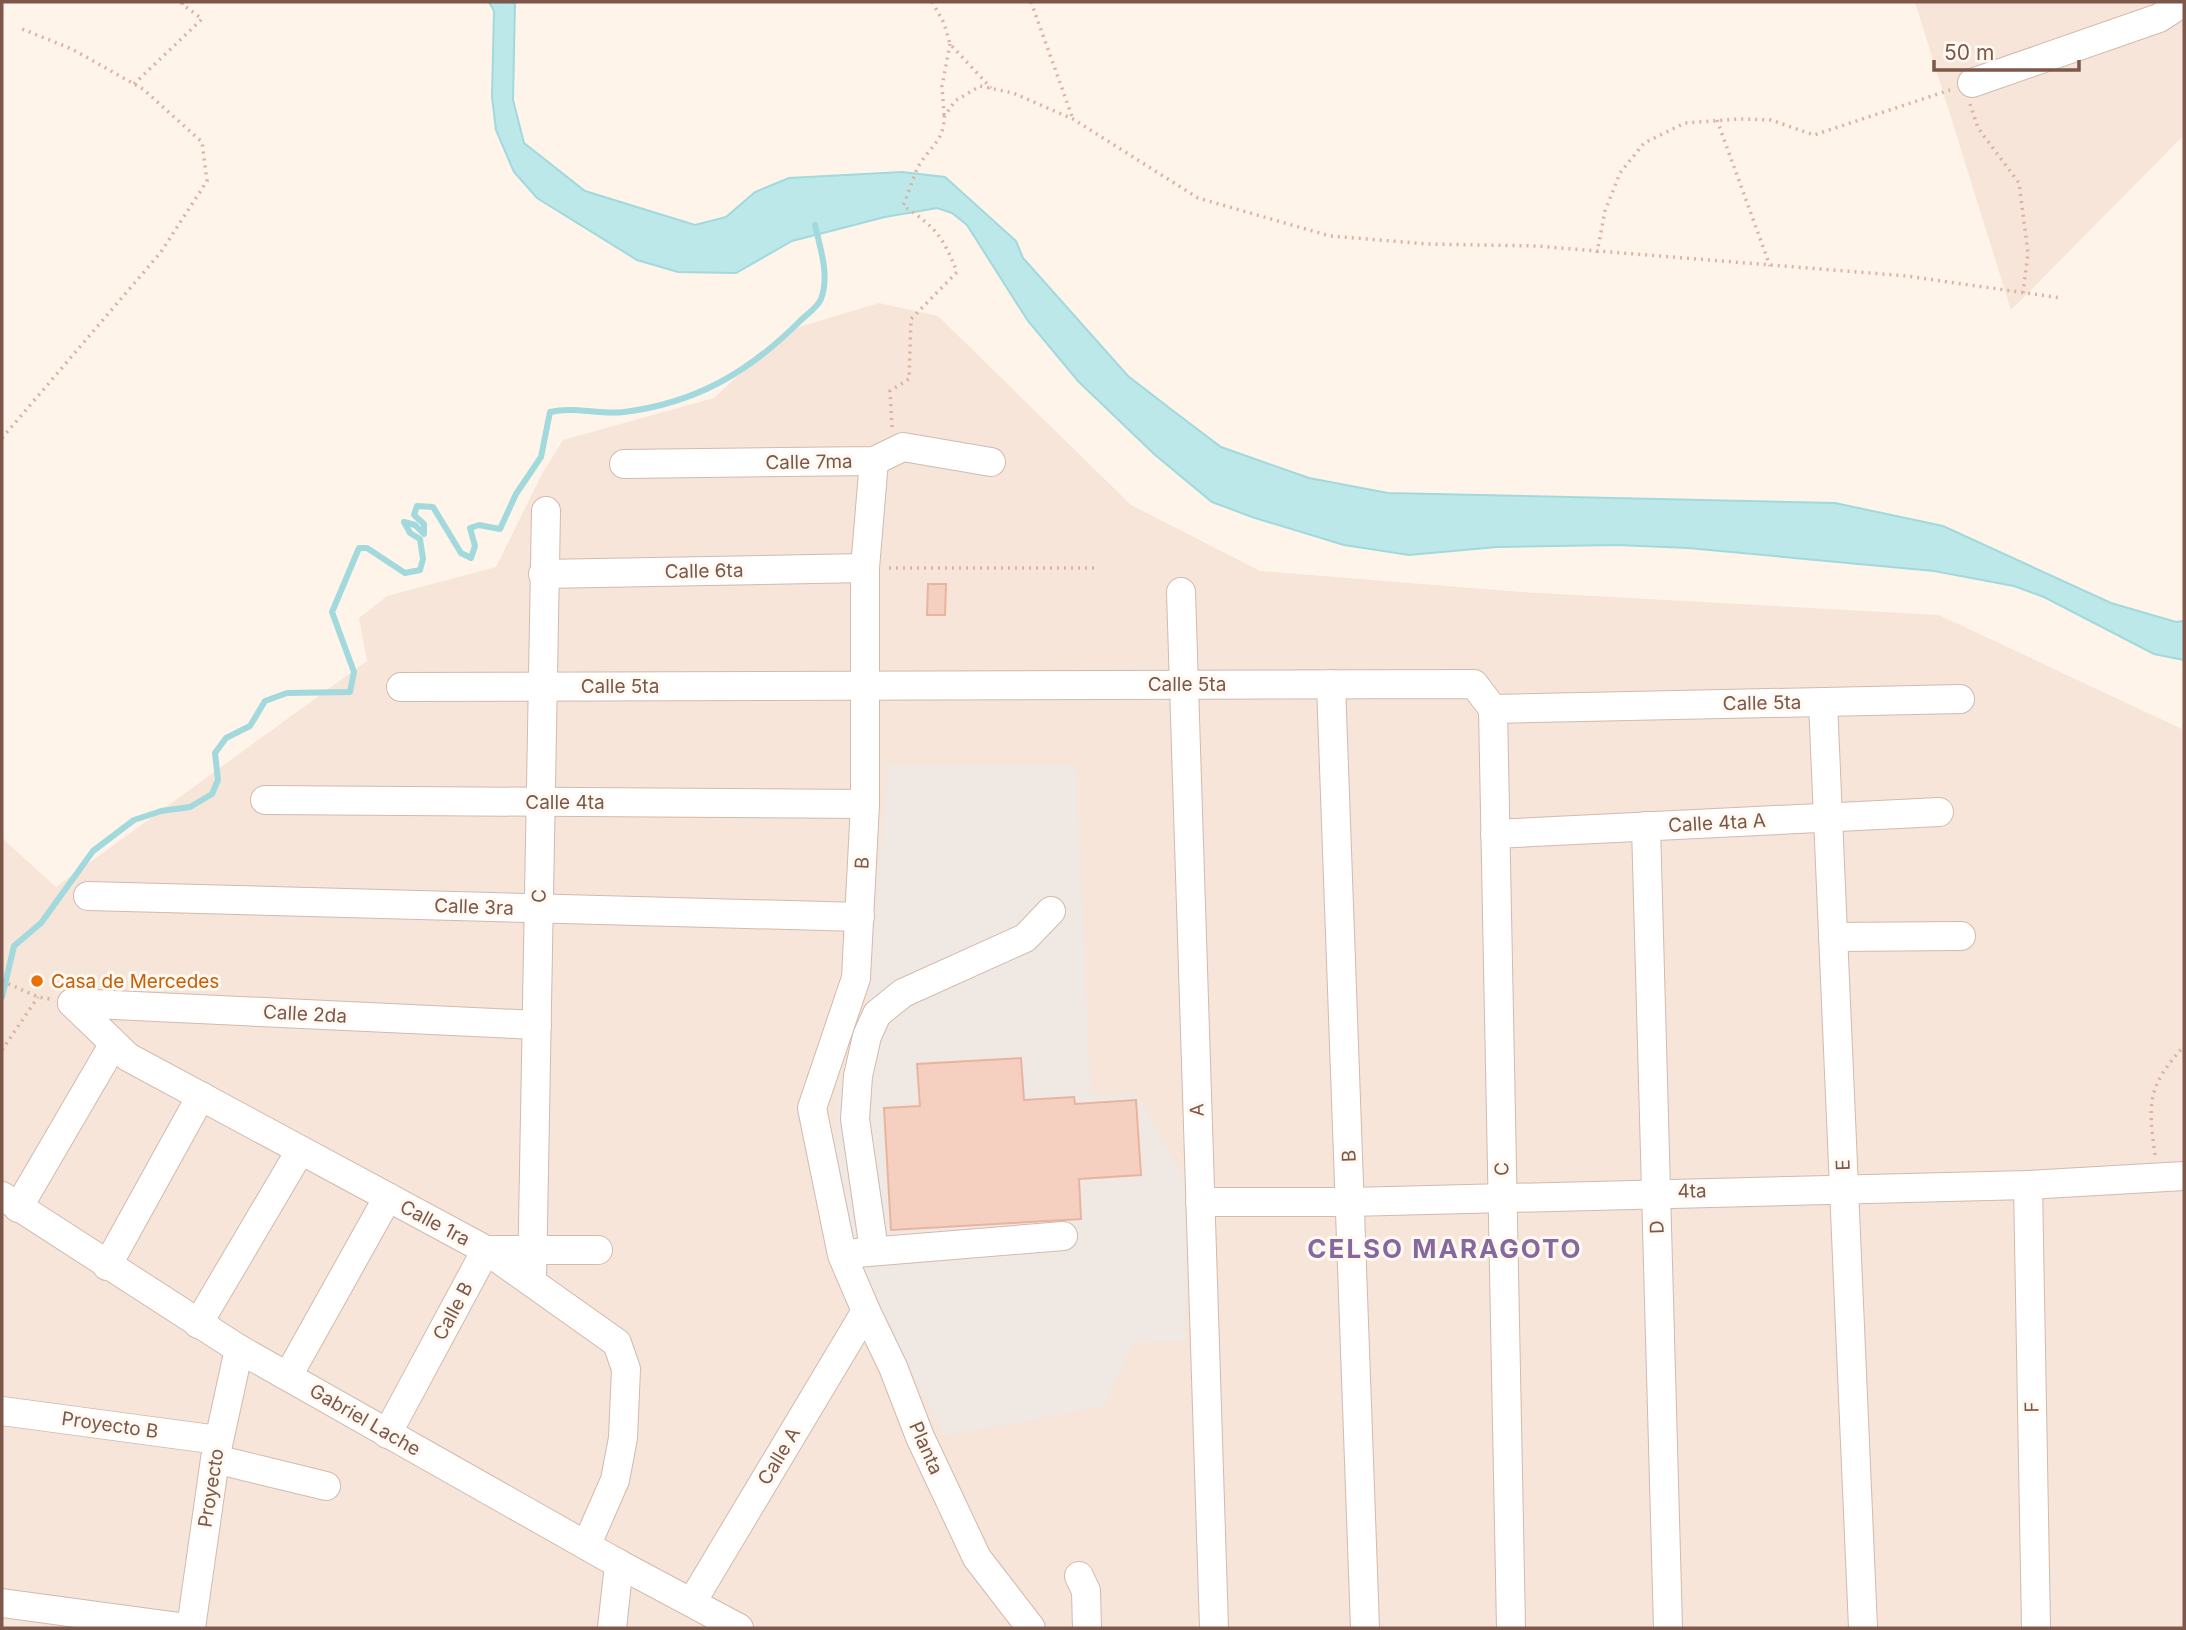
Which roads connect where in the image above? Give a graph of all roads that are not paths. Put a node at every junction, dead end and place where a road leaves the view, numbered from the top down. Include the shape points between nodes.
1 (2184, 2) edge
2 (1968, 84) road end
3 (884, 455) junction
4 (991, 462) dead end
5 (624, 464) dead end
6 (547, 511) dead end
7 (865, 568) junction
8 (543, 574) junction
9 (1181, 592) dead end
10 (1184, 684) junction
11 (1331, 684) junction
12 (865, 685) junction
13 (543, 686) junction
14 (401, 687) dead end
15 (1960, 699) dead end
16 (1823, 702) junction
17 (1493, 709) junction
18 (265, 800) dead end
19 (541, 802) junction
20 (865, 804) junction
21 (1939, 812) dead end
22 (1828, 818) junction
23 (1646, 826) junction
24 (1495, 834) junction
25 (88, 896) dead end
26 (539, 908) junction
27 (1051, 912) dead end
28 (860, 917) junction
29 (1961, 936) dead end
30 (1833, 937) junction
31 (72, 1003) joint
32 (537, 1025) junction
33 (113, 1045) junction
34 (201, 1096) junction
35 (300, 1151) junction
36 (2171, 1177) edge
37 (2028, 1185) junction
38 (1844, 1188) junction
39 (1656, 1192) junction
40 (388, 1197) junction
41 (1502, 1197) junction
42 (10, 1202) edge
43 (1200, 1202) junction
44 (1350, 1202) junction
45 (1063, 1236) dead end
46 (533, 1249) junction
47 (486, 1250) junction
48 (598, 1250) dead end
49 (874, 1250) junction
50 (842, 1255) junction
51 (107, 1266) junction
52 (532, 1280) junction
53 (866, 1311) junction
54 (198, 1324) junction
55 (239, 1349) junction
56 (288, 1376) junction
57 (2, 1411) edge
58 (387, 1434) junction
59 (216, 1450) junction
60 (326, 1486) dead end
61 (587, 1544) junction
62 (619, 1564) junction
63 (1079, 1576) dead end
64 (2, 1602) edge
65 (692, 1602) junction
66 (189, 1628) edge
67 (612, 1628) edge
68 (739, 1628) edge
69 (1031, 1628) edge
70 (1087, 1628) edge
71 (1214, 1628) edge
72 (1365, 1628) edge
73 (1511, 1628) edge
74 (1668, 1628) edge
75 (1863, 1628) edge
76 (2036, 1628) edge

1 - 2 street via 2159,18
3 - 4 street, Calle 7ma via 903,447
3 - 5 street, Calle 7ma
3 - 7 street, B
6 - 8 street, C
7 - 8 street, Calle 6ta
7 - 12 street, B
8 - 13 street, C
9 - 10 street, A
10 - 11 street, Calle 5ta
10 - 12 street, Calle 5ta
10 - 43 street, A
11 - 17 street, Calle 5ta via 1474,684
11 - 44 street, B
12 - 13 street, Calle 5ta
12 - 20 street, B
13 - 14 street, Calle 5ta
13 - 19 street, C
15 - 16 street, Calle 5ta
16 - 17 street, Calle 5ta
16 - 22 street, E
17 - 24 street, C
18 - 19 street, Calle 4ta
19 - 20 street, Calle 4ta
19 - 26 street, C
20 - 28 street, B
21 - 22 street, Calle 4ta A
22 - 23 street, Calle 4ta A
22 - 30 street, E
23 - 24 street, Calle 4ta A
23 - 39 street, D
24 - 41 street, C
25 - 26 street, Calle 3ra
26 - 28 street, Calle 3ra
26 - 32 street, C
27 - 49 street via 1025,938 903,993 877,1014 858,1076 855,1119
28 - 50 street, B via 856,978 812,1108
29 - 30 street
30 - 38 street, E
31 - 32 street, Calle 2da
31 - 33 street, Calle 1ra
32 - 46 street, C
33 - 34 street, Calle 1ra
33 - 42 street
34 - 35 street, Calle 1ra
34 - 51 street
35 - 40 street, Calle 1ra
35 - 54 street
36 - 37 street, 4ta
37 - 38 street, 4ta
37 - 76 street, F
38 - 39 street, 4ta
38 - 75 street, E
39 - 41 street, 4ta
39 - 74 street, D
40 - 47 street, Calle 1ra
40 - 56 street
41 - 44 street, 4ta
41 - 73 street, C
42 - 51 street, Gabriel Lache
43 - 44 street, 4ta
43 - 71 street, A
44 - 72 street, B
45 - 49 street
46 - 47 street
46 - 48 street
46 - 52 street, C
47 - 52 street, Calle 1ra
47 - 58 street, Calle B
49 - 50 street
50 - 53 street, Planta
51 - 54 street, Gabriel Lache
52 - 61 street, Calle 1ra via 617,1343 626,1368 623,1438 615,1480
53 - 65 street, Calle A
53 - 69 street, Planta via 977,1558
54 - 55 street, Gabriel Lache
55 - 56 street, Gabriel Lache
55 - 59 street, Proyecto
56 - 58 street, Gabriel Lache
57 - 59 street, Proyecto B
58 - 61 street, Gabriel Lache
59 - 60 street, Proyecto B
59 - 66 street, Proyecto
61 - 62 street, Gabriel Lache
62 - 65 street, Gabriel Lache
62 - 67 street
63 - 70 street via 1086,1591
64 - 66 street
65 - 68 street, Gabriel Lache

